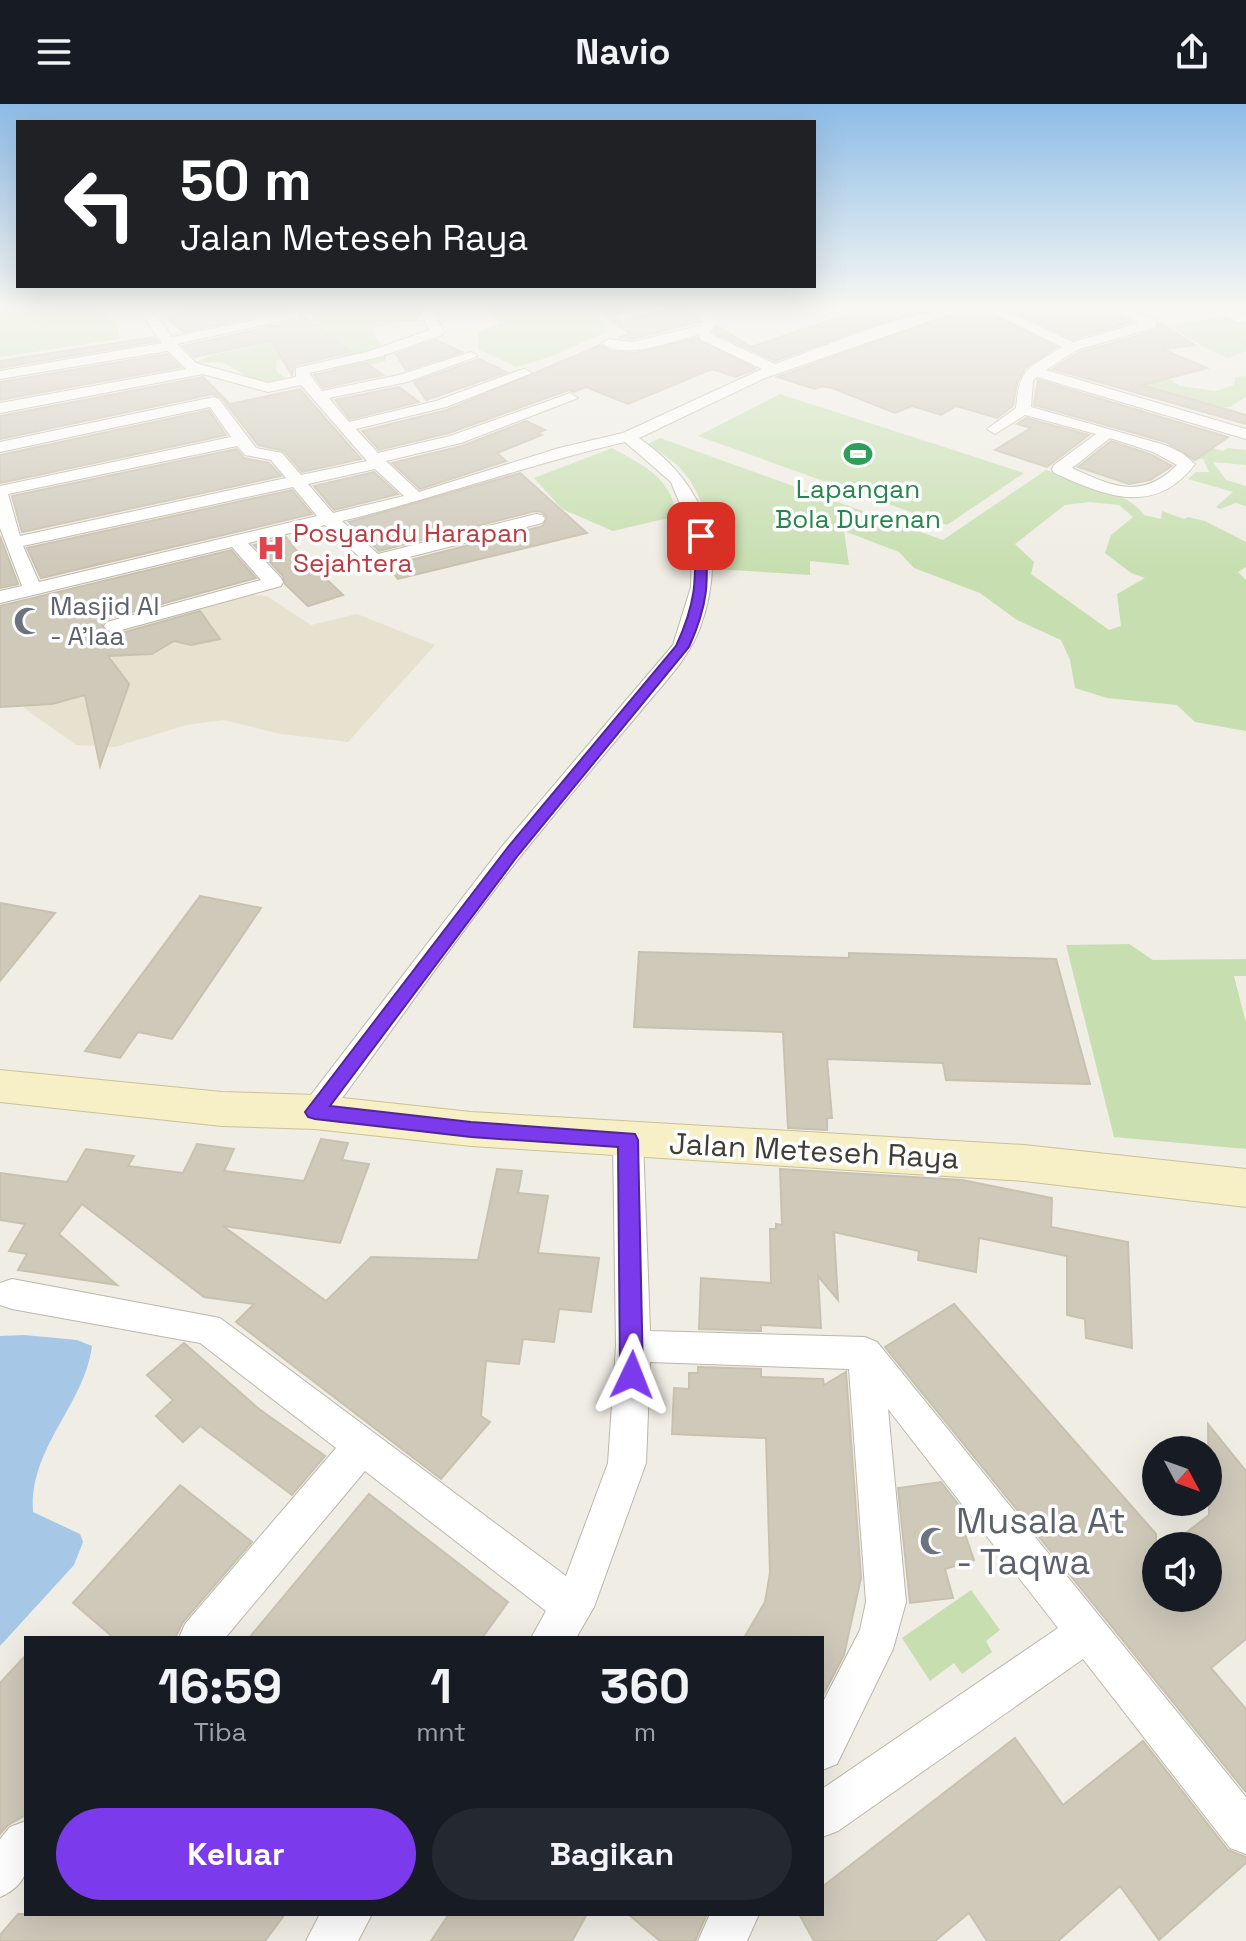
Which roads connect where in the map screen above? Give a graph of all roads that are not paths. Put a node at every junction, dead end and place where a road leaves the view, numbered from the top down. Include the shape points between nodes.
1 (76, 394) edge
2 (245, 394) edge
3 (316, 394) edge
4 (329, 394) edge
5 (469, 394) edge
6 (723, 394) edge
7 (1025, 394) edge
8 (1110, 394) edge
9 (318, 396) junction
10 (228, 398) junction
11 (570, 398) dead end
12 (0, 408) edge
13 (1023, 410) junction
14 (346, 427) junction
15 (995, 429) dead end
16 (1106, 434) junction
17 (1246, 434) edge
18 (628, 437) junction
19 (241, 440) junction
20 (0, 447) edge
21 (376, 461) junction
22 (299, 480) junction
23 (0, 493) edge
24 (416, 498) junction
25 (329, 519) junction
26 (536, 519) dead end
27 (237, 542) junction
28 (13, 543) junction
29 (33, 589) junction
30 (0, 597) edge
31 (114, 626) dead end
32 (3, 1091) edge
33 (315, 1112) junction
34 (628, 1140) junction
35 (1246, 1188) edge
36 (12, 1294) dead end
37 (633, 1346) junction
38 (865, 1353) junction
39 (361, 1447) junction
40 (574, 1607) junction
41 (1086, 1633) junction
42 (201, 1636) edge
43 (552, 1636) edge
44 (824, 1745) edge
45 (824, 1814) edge
46 (1246, 1832) edge
47 (24, 1845) edge
48 (0, 1874) edge
49 (348, 1916) edge
50 (735, 1916) edge
51 (329, 1941) edge
52 (721, 1941) edge

1 - 12 street
2 - 10 street
3 - 9 street
4 - 9 street
5 - 14 street
6 - 18 street
7 - 13 street
8 - 17 street
9 - 14 street
10 - 19 street
10 - 20 street
11 - 21 street via 455,440
13 - 15 street
13 - 16 street
14 - 21 street
16 - 16 street via 1178,456 1187,464 1145,493 1060,469
18 - 24 street
18 - 33 street via 682,484 701,536 702,591 695,619 682,647 513,850
19 - 22 street via 251,452 276,456
19 - 23 street
21 - 22 street
21 - 24 street
22 - 25 street
22 - 28 street
23 - 28 street
24 - 25 street
25 - 26 street via 374,560
25 - 27 street
27 - 29 street
27 - 31 street via 274,582
28 - 29 street
29 - 30 street
32 - 33 main road, Jalan Meteseh Raya
33 - 34 main road, Jalan Meteseh Raya
34 - 35 main road, Jalan Meteseh Raya via 1024,1163
34 - 37 street
36 - 39 street via 208,1329
37 - 38 street
37 - 40 street via 627,1463
38 - 41 street
38 - 44 street via 886,1602 879,1635
39 - 40 street
39 - 42 street
40 - 43 street
41 - 45 street
41 - 46 street
47 - 48 street
49 - 51 street
50 - 52 street

